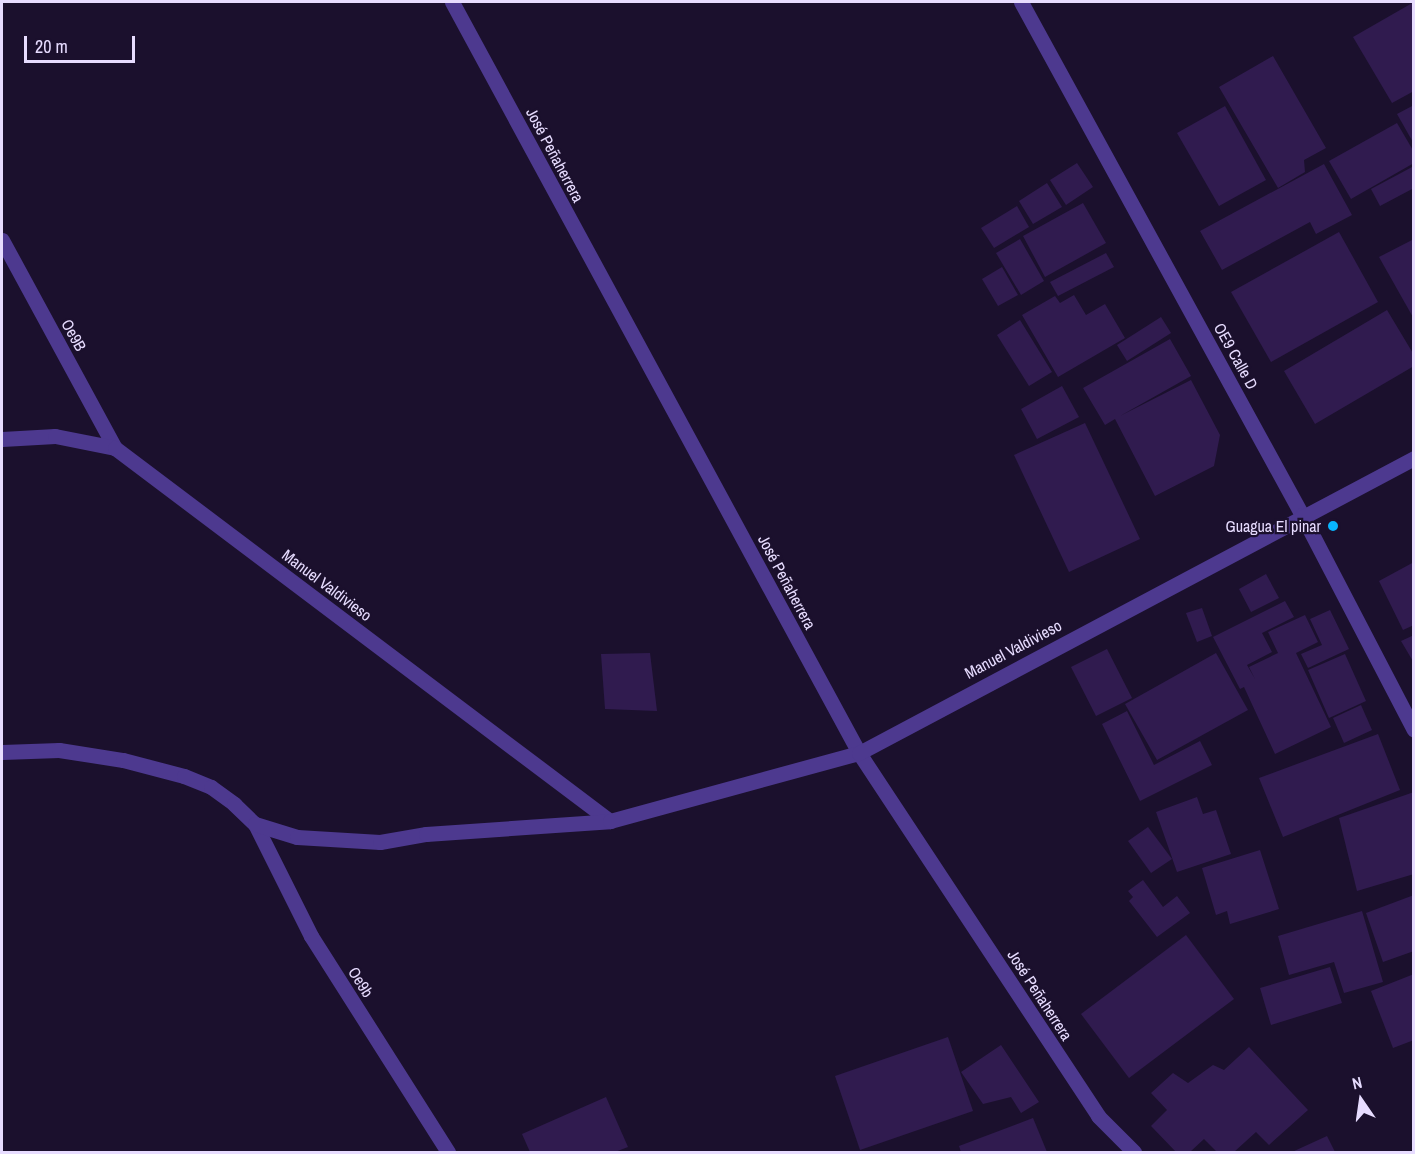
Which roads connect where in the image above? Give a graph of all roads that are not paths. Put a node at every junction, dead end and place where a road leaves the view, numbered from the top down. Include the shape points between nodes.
1 (452, 2) edge
2 (1021, 2) edge
3 (2, 240) edge
4 (2, 439) edge
5 (115, 448) junction
6 (1413, 459) edge
7 (1302, 514) junction
8 (1413, 730) edge
9 (2, 752) edge
10 (859, 753) junction
11 (609, 822) junction
12 (255, 824) junction
13 (448, 1152) edge
14 (1134, 1152) edge

1 - 10 street, José Peñaherrera
2 - 7 street, OE9 Calle D
3 - 5 street, Oe9B
4 - 5 street, Manuel Valdivieso via 55,436
5 - 11 street, Manuel Valdivieso
6 - 7 street, Manuel Valdivieso
7 - 8 street, OE9 Calle D
7 - 10 street, Manuel Valdivieso
9 - 12 street via 59,750 123,760 184,776 212,787
10 - 11 street, Manuel Valdivieso
10 - 14 street, José Peñaherrera via 1098,1116
11 - 12 street, Manuel Valdivieso via 426,834 381,842 297,837
12 - 13 street, Oe9b via 311,936

